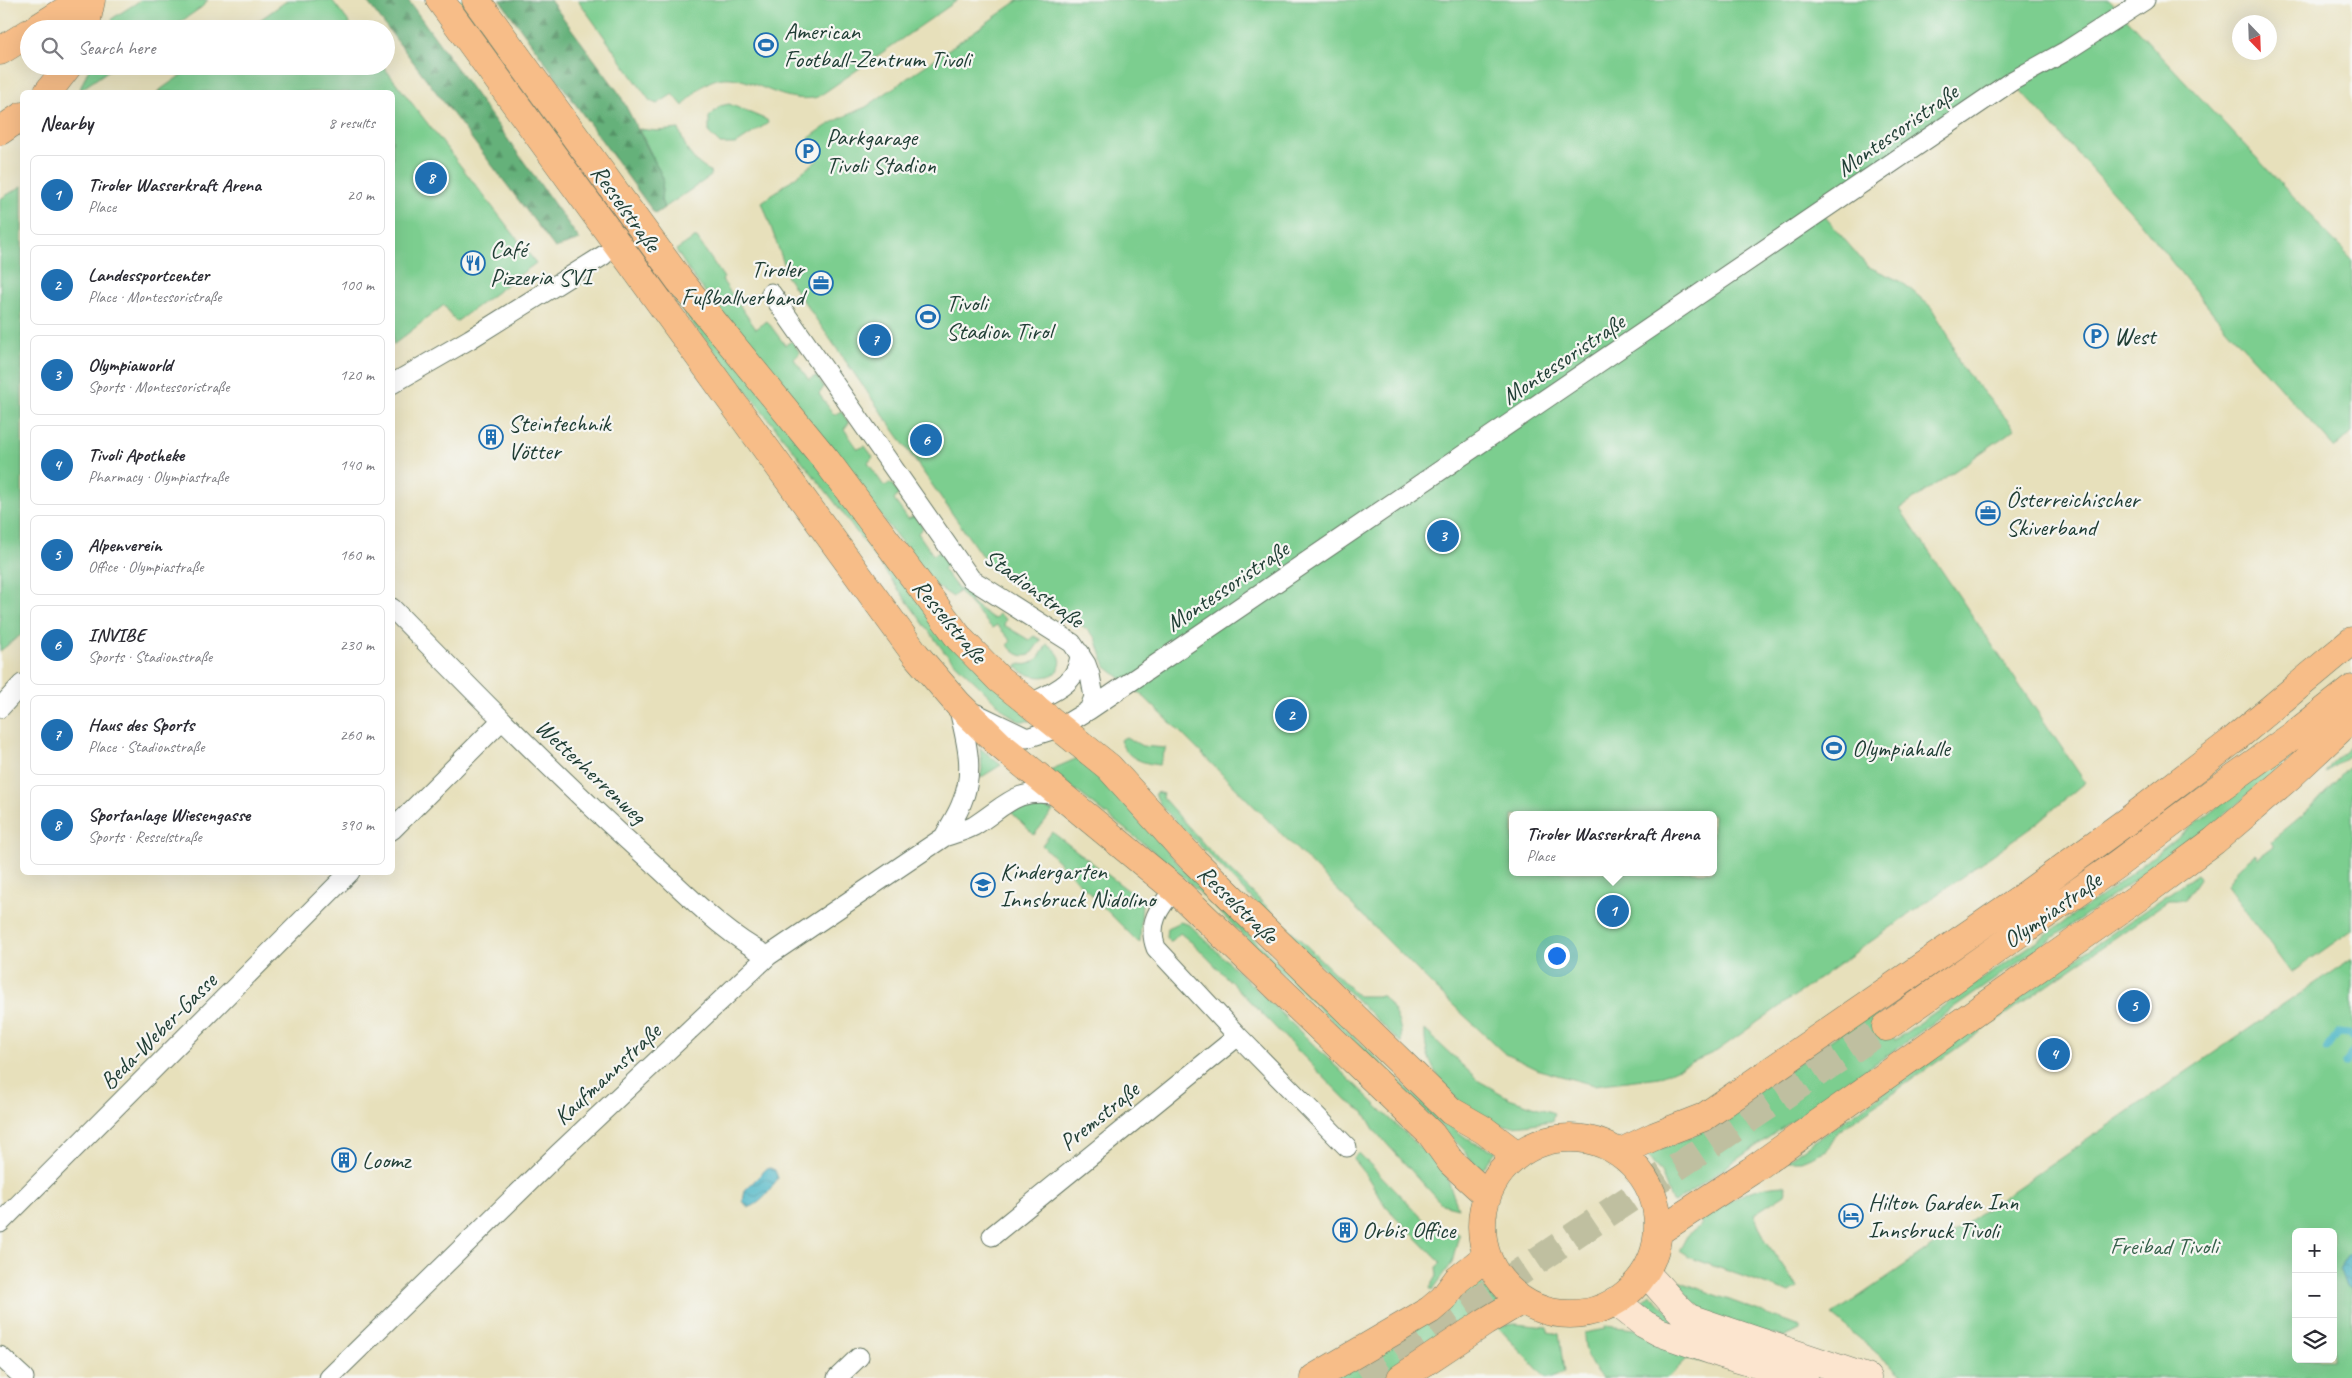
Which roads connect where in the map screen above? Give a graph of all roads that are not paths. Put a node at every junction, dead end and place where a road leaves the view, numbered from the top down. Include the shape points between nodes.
1 (82, 0) edge
2 (91, 0) edge
3 (440, 0) edge
4 (476, 0) edge
5 (2145, 0) edge
6 (50, 20) edge
7 (87, 20) edge
8 (20, 39) edge
9 (0, 51) edge
10 (61, 75) edge
11 (50, 90) edge
12 (20, 117) edge
13 (0, 131) edge
14 (604, 255) dead end
15 (771, 293) dead end
16 (395, 382) edge
17 (395, 611) edge
18 (2352, 641) edge
19 (1080, 654) junction
20 (2352, 663) edge
21 (20, 686) edge
22 (2352, 689) edge
23 (958, 704) junction
24 (1029, 704) junction
25 (0, 708) edge
26 (1089, 710) junction
27 (2352, 718) edge
28 (501, 721) junction
29 (1061, 727) junction
30 (2215, 791) junction
31 (1058, 794) junction
32 (395, 827) edge
33 (944, 836) junction
34 (347, 875) edge
35 (1174, 889) junction
36 (768, 956) junction
37 (1886, 1027) tunnel mouth
38 (1238, 1036) junction
39 (1347, 1147) dead end
40 (1621, 1152) junction
41 (1517, 1156) junction
42 (1487, 1195) junction
43 (0, 1223) edge
44 (1659, 1231) junction
45 (992, 1236) dead end
46 (1487, 1256) junction
47 (1645, 1273) junction
48 (1522, 1300) junction
49 (1616, 1301) junction
50 (0, 1356) edge
51 (859, 1357) dead end
52 (24, 1378) edge
53 (329, 1378) edge
54 (837, 1378) edge
55 (1314, 1378) edge
56 (1401, 1378) edge
57 (1804, 1378) edge
58 (1867, 1378) edge

1 - 6 main road
2 - 7 main road
3 - 23 main road, Resselstraße via 916,655
4 - 24 main road, Resselstraße via 680,281 826,460 960,639
5 - 26 street, Montessoristraße via 2012,81
8 - 9 main road
10 - 11 main road
12 - 13 main road
14 - 16 street
15 - 19 street, Stadionstraße via 971,579 1072,643
17 - 28 street, Wetterherrenweg
18 - 40 main road via 2223,748 2027,894 1704,1117
19 - 24 street, Stadionstraße via 1079,667 1072,678
19 - 26 street, Stadionstraße via 1093,686 1094,697
20 - 30 main road, Olympiastraße
21 - 25 street
22 - 30 main road, Olympiastraße
23 - 29 street via 1027,738
23 - 31 main road, Resselstraße
23 - 33 street via 969,756 969,778 962,802
24 - 29 main road, Resselstraße
26 - 29 street
27 - 44 main road via 2214,841 2153,887 1751,1171
28 - 32 street
28 - 36 street, Wetterherrenweg via 722,926
29 - 41 main road, Resselstraße via 1109,767 1193,860 1451,1111 1484,1130
30 - 37 main road, Olympiastraße
31 - 33 street via 1025,793 972,827
31 - 35 main road, Resselstraße
33 - 36 street, Kaufmannstraße
34 - 43 street, Beda-Weber-Gasse
35 - 38 street, Resselstraße via 1155,916 1152,935 1156,948
35 - 42 main road, Resselstraße via 1430,1134 1451,1162
36 - 53 street, Kaufmannstraße via 552,1160
38 - 39 street, Resselstraße
38 - 45 street, Premstraße
40 - 41 main road via 1606,1144 1569,1137 1541,1143
40 - 44 main road via 1648,1183 1656,1201
41 - 42 main road via 1494,1181
42 - 46 main road via 1481,1218 1482,1241
44 - 47 main road
46 - 48 main road via 1502,1283
46 - 55 main road via 1457,1280 1430,1310
47 - 49 main road via 1636,1286
47 - 58 street via 1689,1318
48 - 49 main road via 1556,1313 1576,1314
48 - 56 main road
49 - 57 street via 1659,1332
50 - 52 street
51 - 54 street

